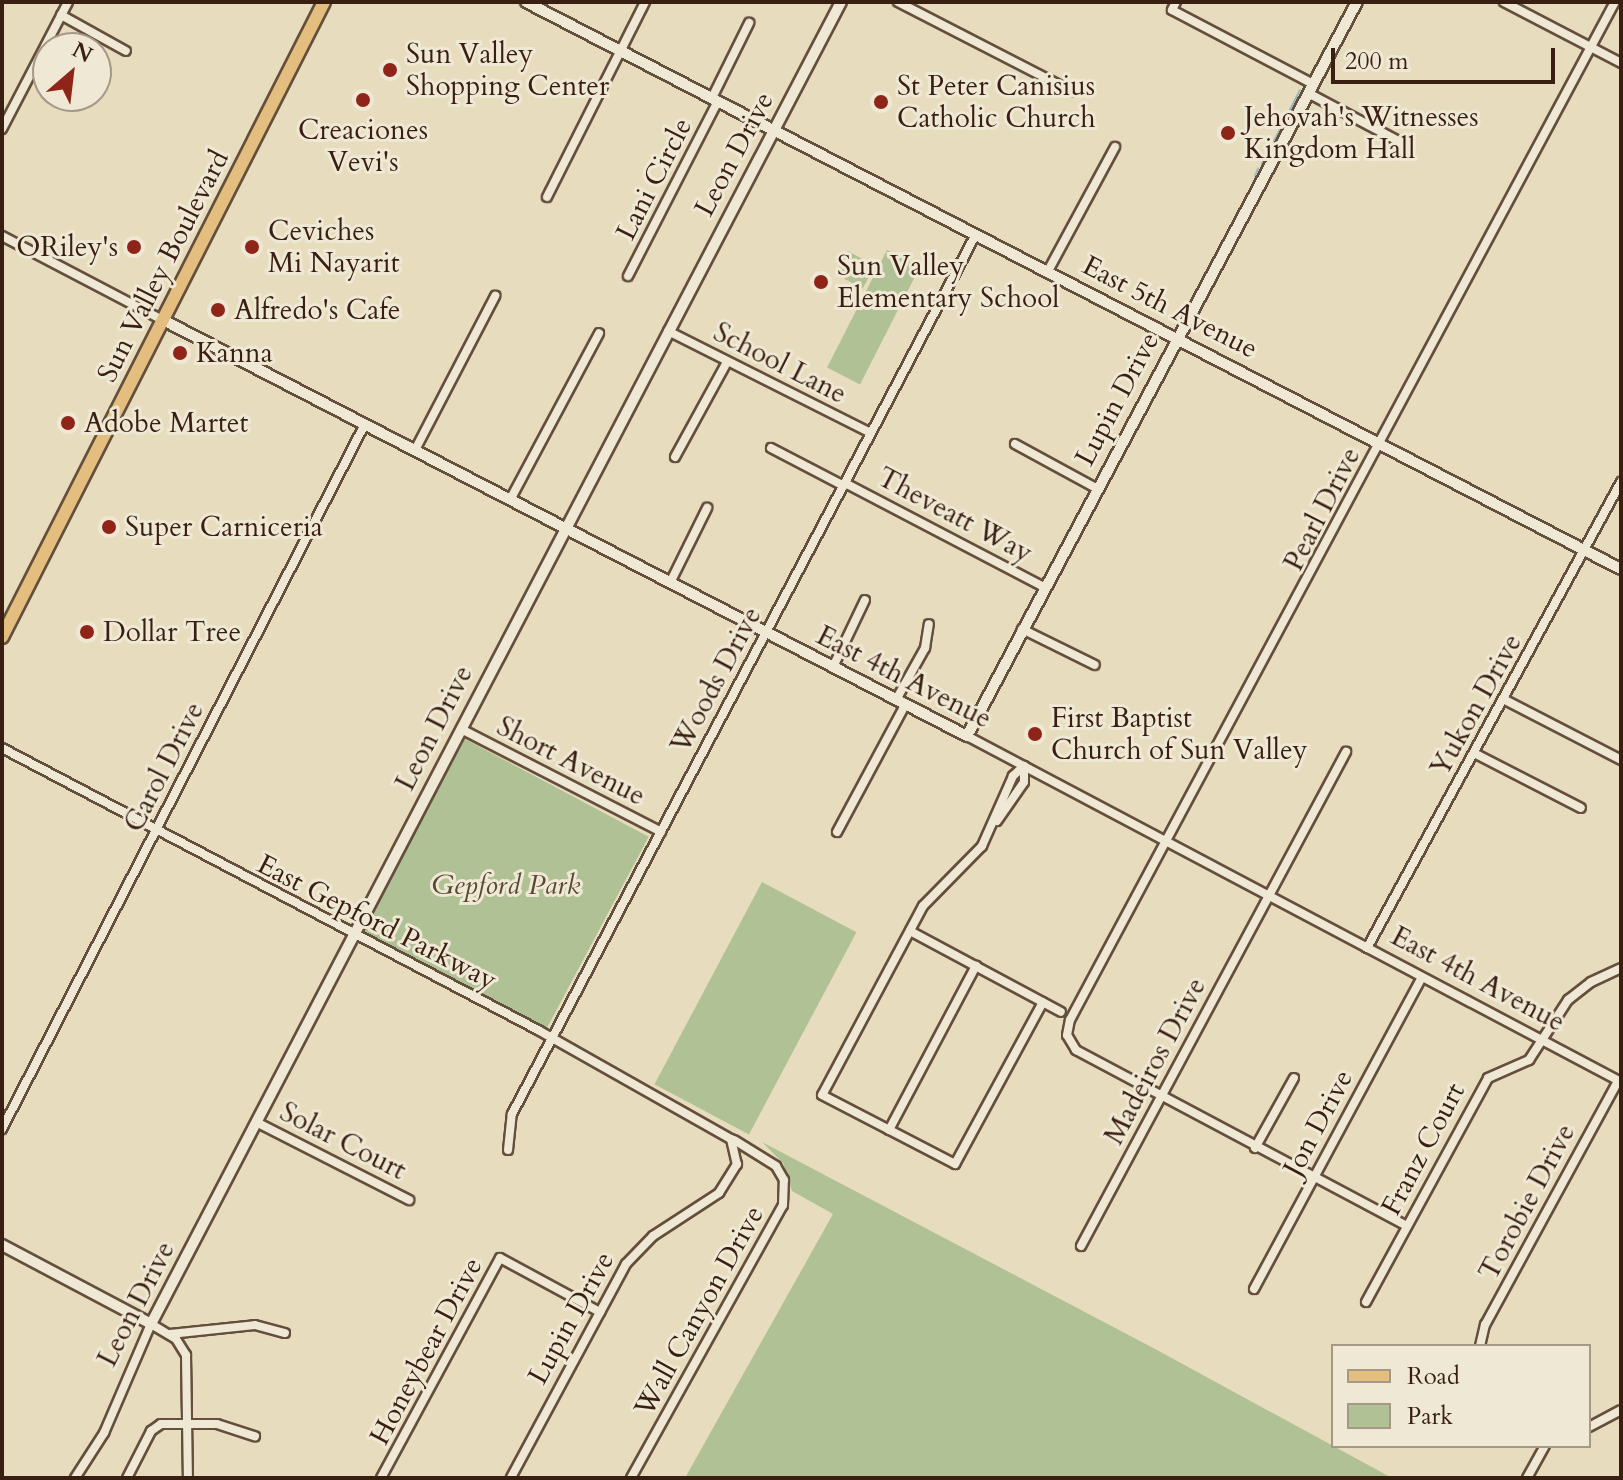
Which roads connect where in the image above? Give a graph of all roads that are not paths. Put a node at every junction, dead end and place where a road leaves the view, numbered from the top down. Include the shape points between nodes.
1 (68, 2) edge
2 (324, 2) edge
3 (526, 2) edge
4 (645, 2) edge
5 (841, 2) edge
6 (898, 2) edge
7 (1176, 2) edge
8 (1357, 2) edge
9 (1504, 2) edge
10 (1615, 2) edge
11 (61, 15) junction
12 (749, 23) dead end
13 (1591, 47) junction
14 (126, 51) dead end
15 (620, 51) junction
16 (1621, 63) edge
17 (1311, 88) junction
18 (1071, 91) dead end
19 (715, 100) junction
20 (2, 129) edge
21 (773, 130) junction
22 (1402, 143) dead end
23 (1115, 147) dead end
24 (547, 197) dead end
25 (976, 234) junction
26 (2, 236) edge
27 (1048, 271) junction
28 (628, 276) dead end
29 (495, 296) dead end
30 (163, 320) junction
31 (668, 331) junction
32 (599, 333) dead end
33 (1177, 338) junction
34 (727, 362) junction
35 (365, 424) junction
36 (871, 433) junction
37 (1381, 442) junction
38 (1015, 444) dead end
39 (771, 448) dead end
40 (415, 450) junction
41 (675, 457) dead end
42 (1621, 482) edge
43 (844, 485) junction
44 (1096, 488) junction
45 (510, 500) junction
46 (707, 508) dead end
47 (565, 528) junction
48 (1584, 550) junction
49 (1621, 569) edge
50 (670, 583) junction
51 (1044, 587) junction
52 (865, 600) dead end
53 (929, 624) dead end
54 (1022, 629) junction
55 (766, 633) junction
56 (2, 637) edge
57 (1095, 665) dead end
58 (833, 667) junction
59 (1505, 700) junction
60 (900, 703) junction
61 (461, 729) junction
62 (967, 736) junction
63 (2, 748) edge
64 (1346, 752) dead end
65 (1474, 753) junction
66 (1621, 760) edge
67 (1024, 766) junction
68 (1581, 808) dead end
69 (155, 832) junction
70 (661, 832) junction
71 (837, 832) dead end
72 (1166, 843) junction
73 (1269, 896) junction
74 (910, 931) junction
75 (354, 935) junction
76 (1367, 948) junction
77 (976, 966) junction
78 (1621, 968) edge
79 (1422, 977) junction
80 (1043, 1002) junction
81 (1061, 1012) dead end
82 (551, 1041) junction
83 (1542, 1041) junction
84 (1294, 1078) dead end
85 (1619, 1082) edge
86 (1161, 1096) junction
87 (256, 1122) junction
88 (2, 1129) edge
89 (889, 1130) junction
90 (730, 1137) junction
91 (1255, 1148) junction
92 (508, 1150) dead end
93 (1314, 1177) junction
94 (409, 1200) dead end
95 (1407, 1226) junction
96 (2, 1245) edge
97 (1081, 1246) dead end
98 (1254, 1289) dead end
99 (1366, 1302) dead end
100 (600, 1312) junction
101 (151, 1324) junction
102 (285, 1333) dead end
103 (169, 1334) junction
104 (1480, 1344) edge
105 (1621, 1410) edge
106 (187, 1422) junction
107 (1591, 1426) edge
108 (255, 1436) dead end
109 (1544, 1448) edge
110 (513, 1474) edge
111 (75, 1478) edge
112 (127, 1478) edge
113 (188, 1478) edge
114 (381, 1478) edge
115 (631, 1478) edge
116 (1527, 1478) edge

1 - 11 street
2 - 30 main road, Sun Valley Boulevard
3 - 15 street, East 5th Avenue
4 - 15 street
5 - 21 street, Leon Drive
6 - 18 street
7 - 17 street via 1172,10
8 - 17 street, Lupin Drive
9 - 13 street
10 - 13 street, Pearl Drive
11 - 14 street
11 - 20 street
12 - 19 street, Lani Circle
13 - 16 street
13 - 37 street, Pearl Drive
15 - 19 street, East 5th Avenue
15 - 24 street
17 - 22 street
17 - 33 street, Lupin Drive
19 - 21 street, East 5th Avenue
19 - 28 street, Lani Circle
21 - 25 street, East 5th Avenue
21 - 31 street, Leon Drive
23 - 27 street
25 - 27 street, East 5th Avenue
25 - 36 street, Woods Drive
26 - 30 street
27 - 33 street, East 5th Avenue
29 - 40 street
30 - 35 street, East 4th Avenue
30 - 56 main road, Sun Valley Boulevard
31 - 34 street, School Lane
31 - 47 street, Leon Drive
32 - 45 street
33 - 37 street, East 5th Avenue
33 - 44 street, Lupin Drive
34 - 36 street, School Lane
34 - 41 street
35 - 40 street, East 4th Avenue
35 - 69 street, Carol Drive
36 - 43 street, Woods Drive
37 - 48 street, East 5th Avenue
37 - 72 street, Pearl Drive
38 - 44 street
39 - 43 street, Theveatt Way
40 - 45 street, East 4th Avenue
42 - 48 street, Yukon Drive
43 - 51 street, Theveatt Way
43 - 55 street, Woods Drive
44 - 51 street, Lupin Drive
45 - 47 street, East 4th Avenue
46 - 50 street
47 - 50 street, East 4th Avenue
47 - 61 street, Leon Drive
48 - 49 street, East 5th Avenue
48 - 59 street, Yukon Drive
50 - 55 street, East 4th Avenue
51 - 54 street, Lupin Drive
52 - 58 street
53 - 60 street via 925,648
54 - 57 street
54 - 62 street, Lupin Drive
55 - 58 street, East 4th Avenue
55 - 70 street, Woods Drive
58 - 60 street, East 4th Avenue
59 - 65 street, Yukon Drive
59 - 66 street
60 - 62 street, East 4th Avenue
60 - 71 street
61 - 70 street, Short Avenue
61 - 75 street, Leon Drive
62 - 67 street, East 4th Avenue
63 - 69 street, East Gepford Parkway
64 - 73 street, Madeiros Drive
65 - 68 street
65 - 76 street, Yukon Drive
67 - 72 street, East 4th Avenue
67 - 74 street via 999,802 995,822 978,851 928,899
69 - 75 street, East Gepford Parkway
69 - 88 street, Carol Drive
70 - 82 street, Woods Drive
72 - 73 street, East 4th Avenue
72 - 86 street, Pearl Drive via 1070,1020 1067,1035 1076,1050
73 - 76 street, East 4th Avenue
73 - 86 street, Madeiros Drive
74 - 77 street
74 - 89 street via 822,1095
75 - 82 street, East Gepford Parkway
75 - 87 street, Leon Drive
76 - 79 street, East 4th Avenue
77 - 80 street
77 - 89 street
78 - 83 street, Franz Court via 1579,990
79 - 83 street, East 4th Avenue
79 - 93 street, Jon Drive
80 - 81 street
80 - 89 street via 955,1164
82 - 90 street, East Gepford Parkway
82 - 92 street, Woods Drive via 512,1114
83 - 85 street, East 4th Avenue
83 - 95 street, Franz Court via 1529,1060 1495,1073 1483,1084
84 - 91 street
85 - 104 street, Torobie Drive via 1485,1325
86 - 91 street
86 - 97 street, Madeiros Drive
87 - 94 street, Solar Court
87 - 101 street, Leon Drive
90 - 100 street, Lupin Drive via 737,1164 719,1193 643,1244
90 - 115 street, Wall Canyon Drive via 776,1166 784,1180 783,1205
91 - 93 street
93 - 95 street
93 - 98 street, Jon Drive
95 - 99 street, Franz Court
96 - 101 street
100 - 110 street, Lupin Drive
100 - 114 street, Honeybear Drive via 500,1258
101 - 103 street
101 - 111 street, Leon Drive via 104,1433
102 - 103 street via 255,1325
103 - 106 street via 182,1347 188,1364
105 - 107 street
106 - 108 street via 231,1426
106 - 112 street via 156,1427
106 - 113 street
109 - 116 street

